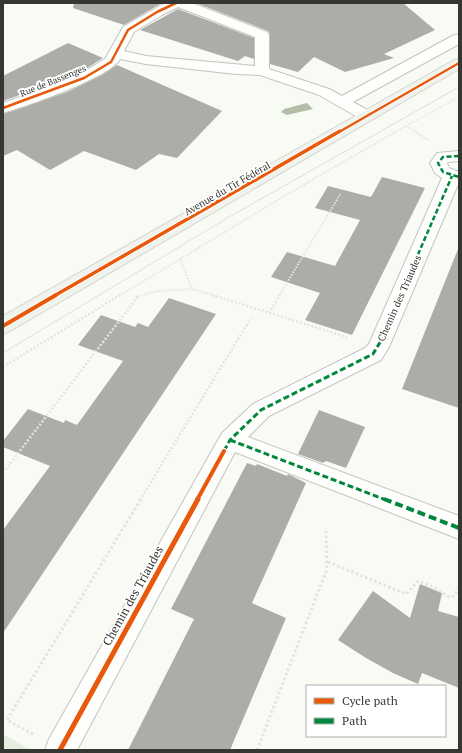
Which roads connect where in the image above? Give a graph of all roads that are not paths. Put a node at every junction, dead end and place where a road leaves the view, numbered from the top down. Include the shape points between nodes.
1 (176, 3) edge
2 (180, 3) edge
3 (459, 38) edge
4 (116, 54) junction
5 (459, 63) edge
6 (262, 71) junction
7 (341, 102) junction
8 (3, 108) edge
9 (367, 116) junction
10 (459, 156) edge
11 (455, 176) edge
12 (3, 326) edge
13 (227, 446) junction
14 (459, 528) edge
15 (60, 749) edge

1 - 4 street, Rue de Bassenges via 128,30
2 - 6 street via 262,35
3 - 7 street
4 - 6 street via 146,60
4 - 8 street, Rue de Bassenges via 111,62 84,78
5 - 9 main road, Avenue du Tir Fédéral
6 - 7 street via 324,92
7 - 9 street
9 - 12 main road, Avenue du Tir Fédéral
10 - 11 street, Chemin des Triaudes via 443,157 438,163 442,170
11 - 13 street, Chemin des Triaudes via 373,354 261,410
13 - 14 street
13 - 15 street, Chemin des Triaudes

